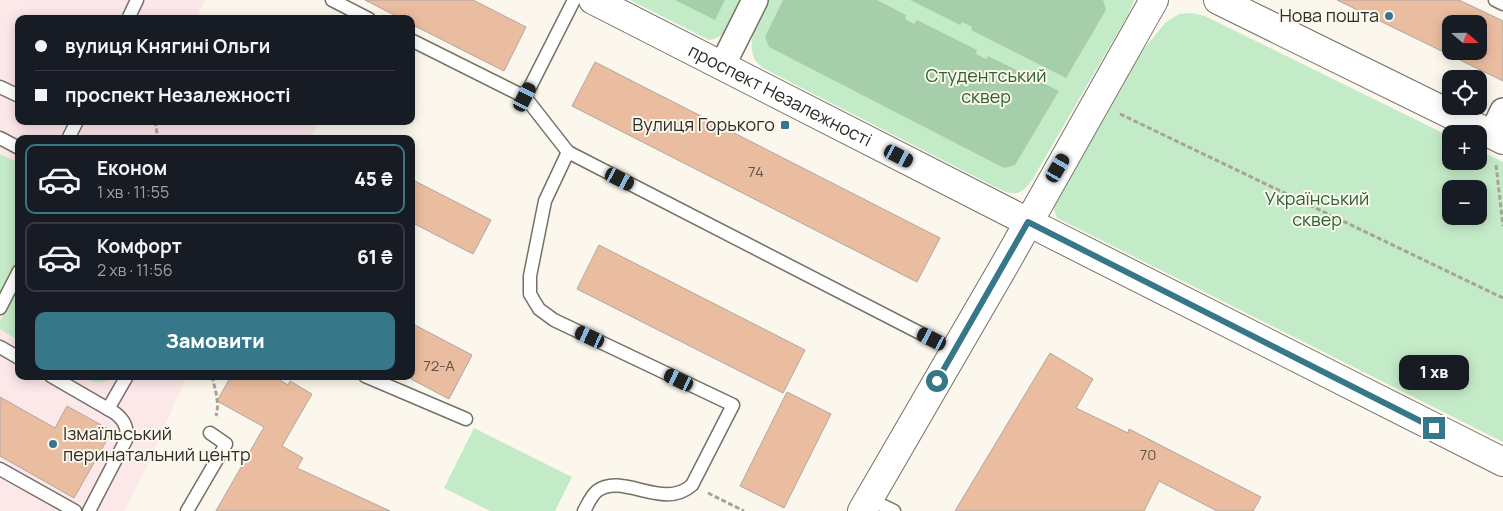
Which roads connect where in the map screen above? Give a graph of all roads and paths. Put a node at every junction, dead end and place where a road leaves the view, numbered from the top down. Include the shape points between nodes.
1 (138, 0) edge
2 (332, 0) edge
3 (574, 0) edge
4 (593, 0) edge
5 (755, 0) edge
6 (1154, 0) edge
7 (1218, 0) edge
8 (1496, 0) edge
9 (1503, 4) edge
10 (130, 15) edge
11 (361, 15) edge
12 (415, 42) edge
13 (722, 66) junction
14 (0, 87) edge
15 (15, 94) edge
16 (525, 97) junction
17 (1114, 111) dead end
18 (1499, 128) edge
19 (0, 138) edge
20 (15, 146) edge
21 (568, 152) junction
22 (1028, 222) junction
23 (1503, 226) edge
24 (15, 279) edge
25 (1503, 298) edge
26 (0, 308) edge
27 (0, 347) edge
28 (955, 351) junction
29 (15, 356) edge
30 (58, 380) edge
31 (125, 380) edge
32 (213, 380) edge
33 (375, 380) edge
34 (108, 409) junction
35 (466, 418) dead end
36 (210, 434) joint
37 (1503, 462) edge
38 (0, 469) edge
39 (692, 486) junction
40 (866, 505) edge
41 (75, 511) edge
42 (89, 511) edge
43 (187, 511) edge
44 (584, 511) edge
45 (744, 511) edge
46 (894, 511) edge

1 - 10 lane
2 - 11 lane
3 - 16 lane
4 - 13 main road, проспект Незалежності
5 - 13 street
6 - 22 main road
7 - 18 main road
8 - 9 lane
12 - 16 lane
13 - 22 main road, проспект Незалежності
14 - 15 lane
16 - 21 lane
17 - 25 path
18 - 23 path
19 - 20 lane
21 - 28 lane
21 - 39 lane via 545,201 530,276 530,294 539,309 554,320 733,405
22 - 28 main road
22 - 37 main road, проспект Незалежності
24 - 26 lane
27 - 29 lane
28 - 40 main road
30 - 34 lane
31 - 34 lane
32 - 36 path via 218,408
33 - 35 lane
34 - 42 lane via 125,423 127,438
36 - 43 lane via 226,444
38 - 41 lane
39 - 44 lane via 675,495 615,485 606,487 590,499
39 - 45 path
40 - 46 lane

